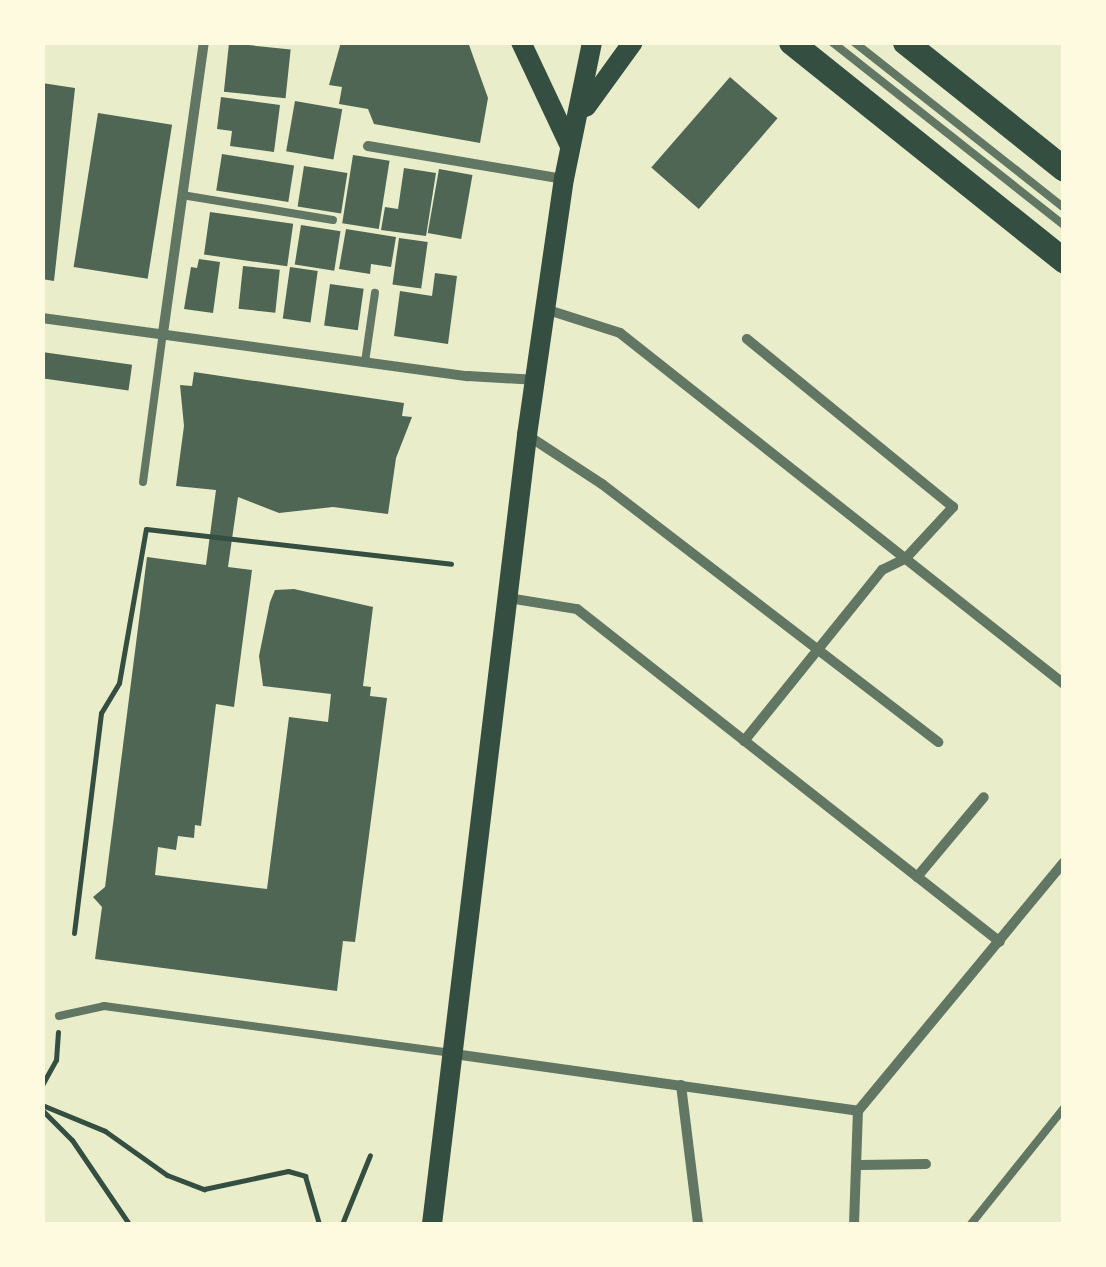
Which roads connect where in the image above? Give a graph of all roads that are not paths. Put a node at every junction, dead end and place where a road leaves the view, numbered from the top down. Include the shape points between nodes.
1 (204, 42) edge
2 (521, 42) edge
3 (592, 42) edge
4 (633, 42) edge
5 (791, 42) edge
6 (832, 42) edge
7 (854, 42) edge
8 (905, 42) edge
9 (582, 112) junction
10 (368, 146) dead end
11 (570, 146) junction
12 (1064, 169) edge
13 (564, 179) junction
14 (182, 196) junction
15 (1064, 208) edge
16 (333, 220) dead end
17 (1064, 225) edge
18 (1064, 261) edge
19 (375, 292) dead end
20 (545, 308) junction
21 (42, 318) edge
22 (163, 333) junction
23 (748, 340) dead end
24 (365, 362) junction
25 (536, 380) junction
26 (528, 434) junction
27 (143, 482) dead end
28 (906, 559) junction
29 (508, 598) junction
30 (816, 652) junction
31 (1064, 684) edge
32 (744, 741) junction
33 (938, 742) dead end
34 (984, 798) dead end
35 (1064, 862) edge
36 (917, 877) junction
37 (1000, 942) junction
38 (58, 1016) road end
39 (454, 1054) junction
40 (680, 1085) junction
41 (1064, 1108) edge
42 (858, 1110) junction
43 (926, 1164) dead end
44 (861, 1166) junction
45 (432, 1224) edge
46 (698, 1224) edge
47 (854, 1224) edge
48 (971, 1224) edge

1 - 14 street
2 - 11 main road
3 - 9 main road
4 - 9 main road
5 - 18 main road
6 - 17 lane
7 - 15 lane
8 - 12 main road
9 - 11 main road
10 - 13 street
11 - 13 main road
13 - 20 main road
14 - 16 lane
14 - 22 street
19 - 24 lane
20 - 25 main road
20 - 28 street via 620,333
21 - 22 street
22 - 24 street
22 - 27 lane
23 - 28 street via 953,507
24 - 25 street
25 - 26 main road
26 - 29 main road
26 - 30 street via 667,532
28 - 30 street via 882,570
28 - 31 street
29 - 32 street via 576,608
29 - 39 main road
30 - 32 street
30 - 33 street
32 - 36 street
34 - 36 street
35 - 37 street
36 - 37 street
37 - 42 street
38 - 39 lane via 104,1006
39 - 40 street
39 - 45 main road
40 - 42 street
40 - 46 street
41 - 48 lane
42 - 44 street
43 - 44 street
44 - 47 street

